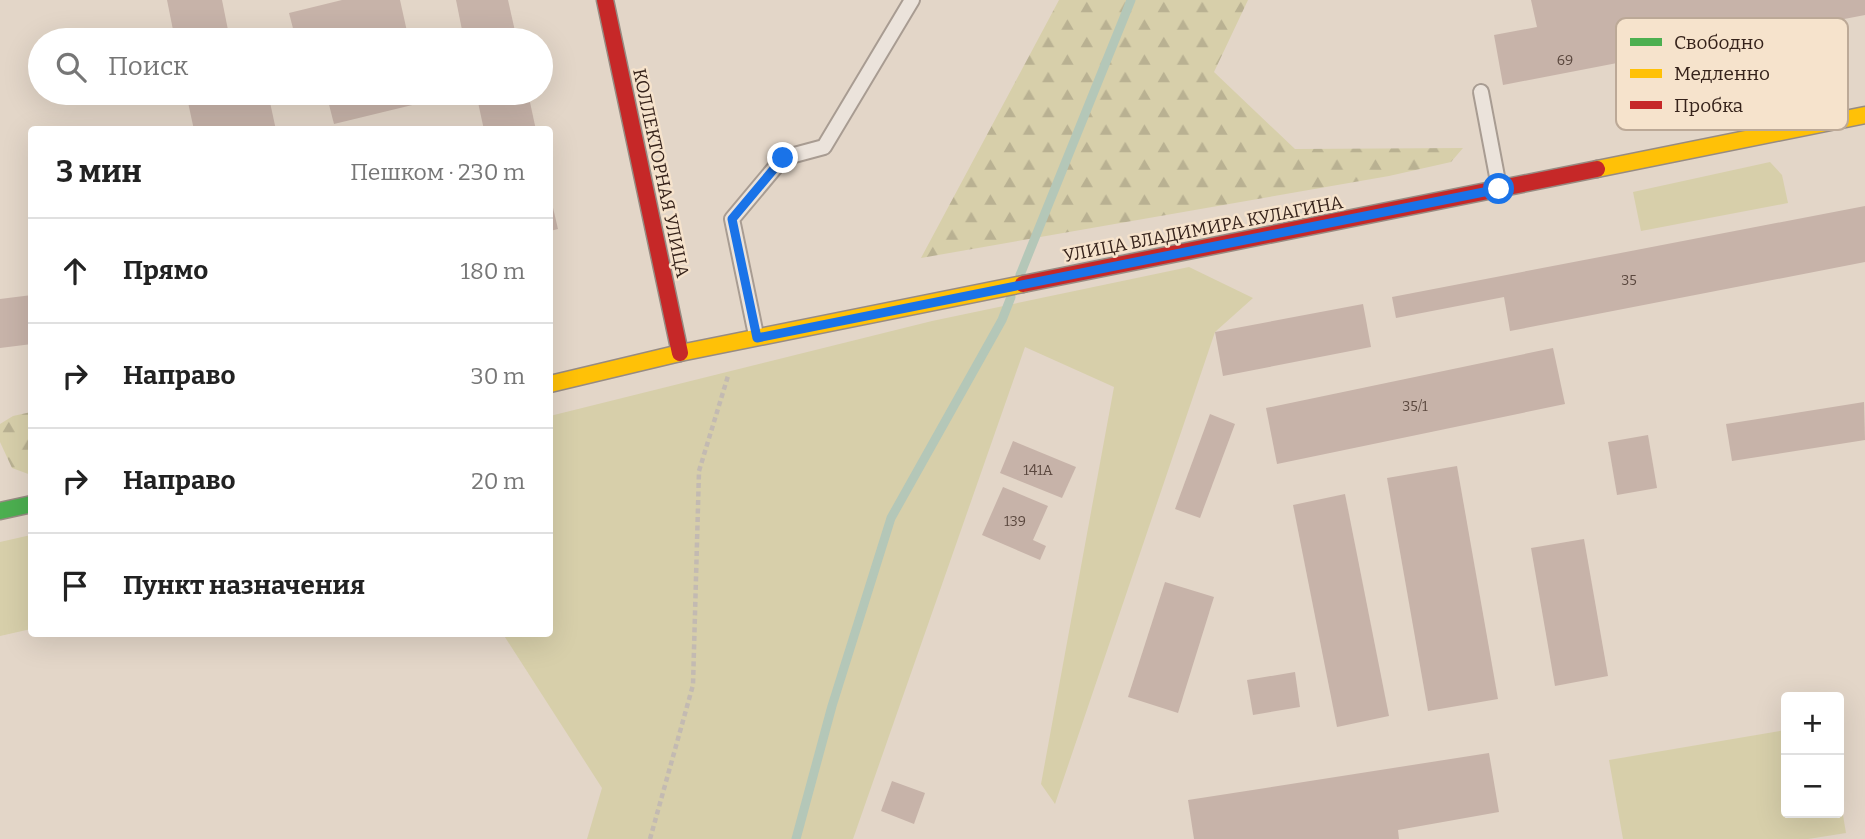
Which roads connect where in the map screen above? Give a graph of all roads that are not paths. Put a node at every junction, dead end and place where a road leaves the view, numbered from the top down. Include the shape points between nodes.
1 (605, 0) edge
2 (912, 0) edge
3 (1481, 92) dead end
4 (1791, 130) edge
5 (1499, 189) junction
6 (757, 338) junction
7 (680, 354) junction
8 (553, 379) edge
9 (28, 505) edge
10 (0, 511) edge

1 - 7 street, КОЛЛЕКТОРНАЯ УЛИЦА
2 - 6 lane via 824,147 783,158 732,219
3 - 5 lane
4 - 5 street, УЛИЦА ВЛАДИМИРА КУЛАГИНА
5 - 6 street, УЛИЦА ВЛАДИМИРА КУЛАГИНА
6 - 7 street, УЛИЦА ВЛАДИМИРА КУЛАГИНА
7 - 8 street, УЛИЦА ВЛАДИМИРА КУЛАГИНА
9 - 10 street

